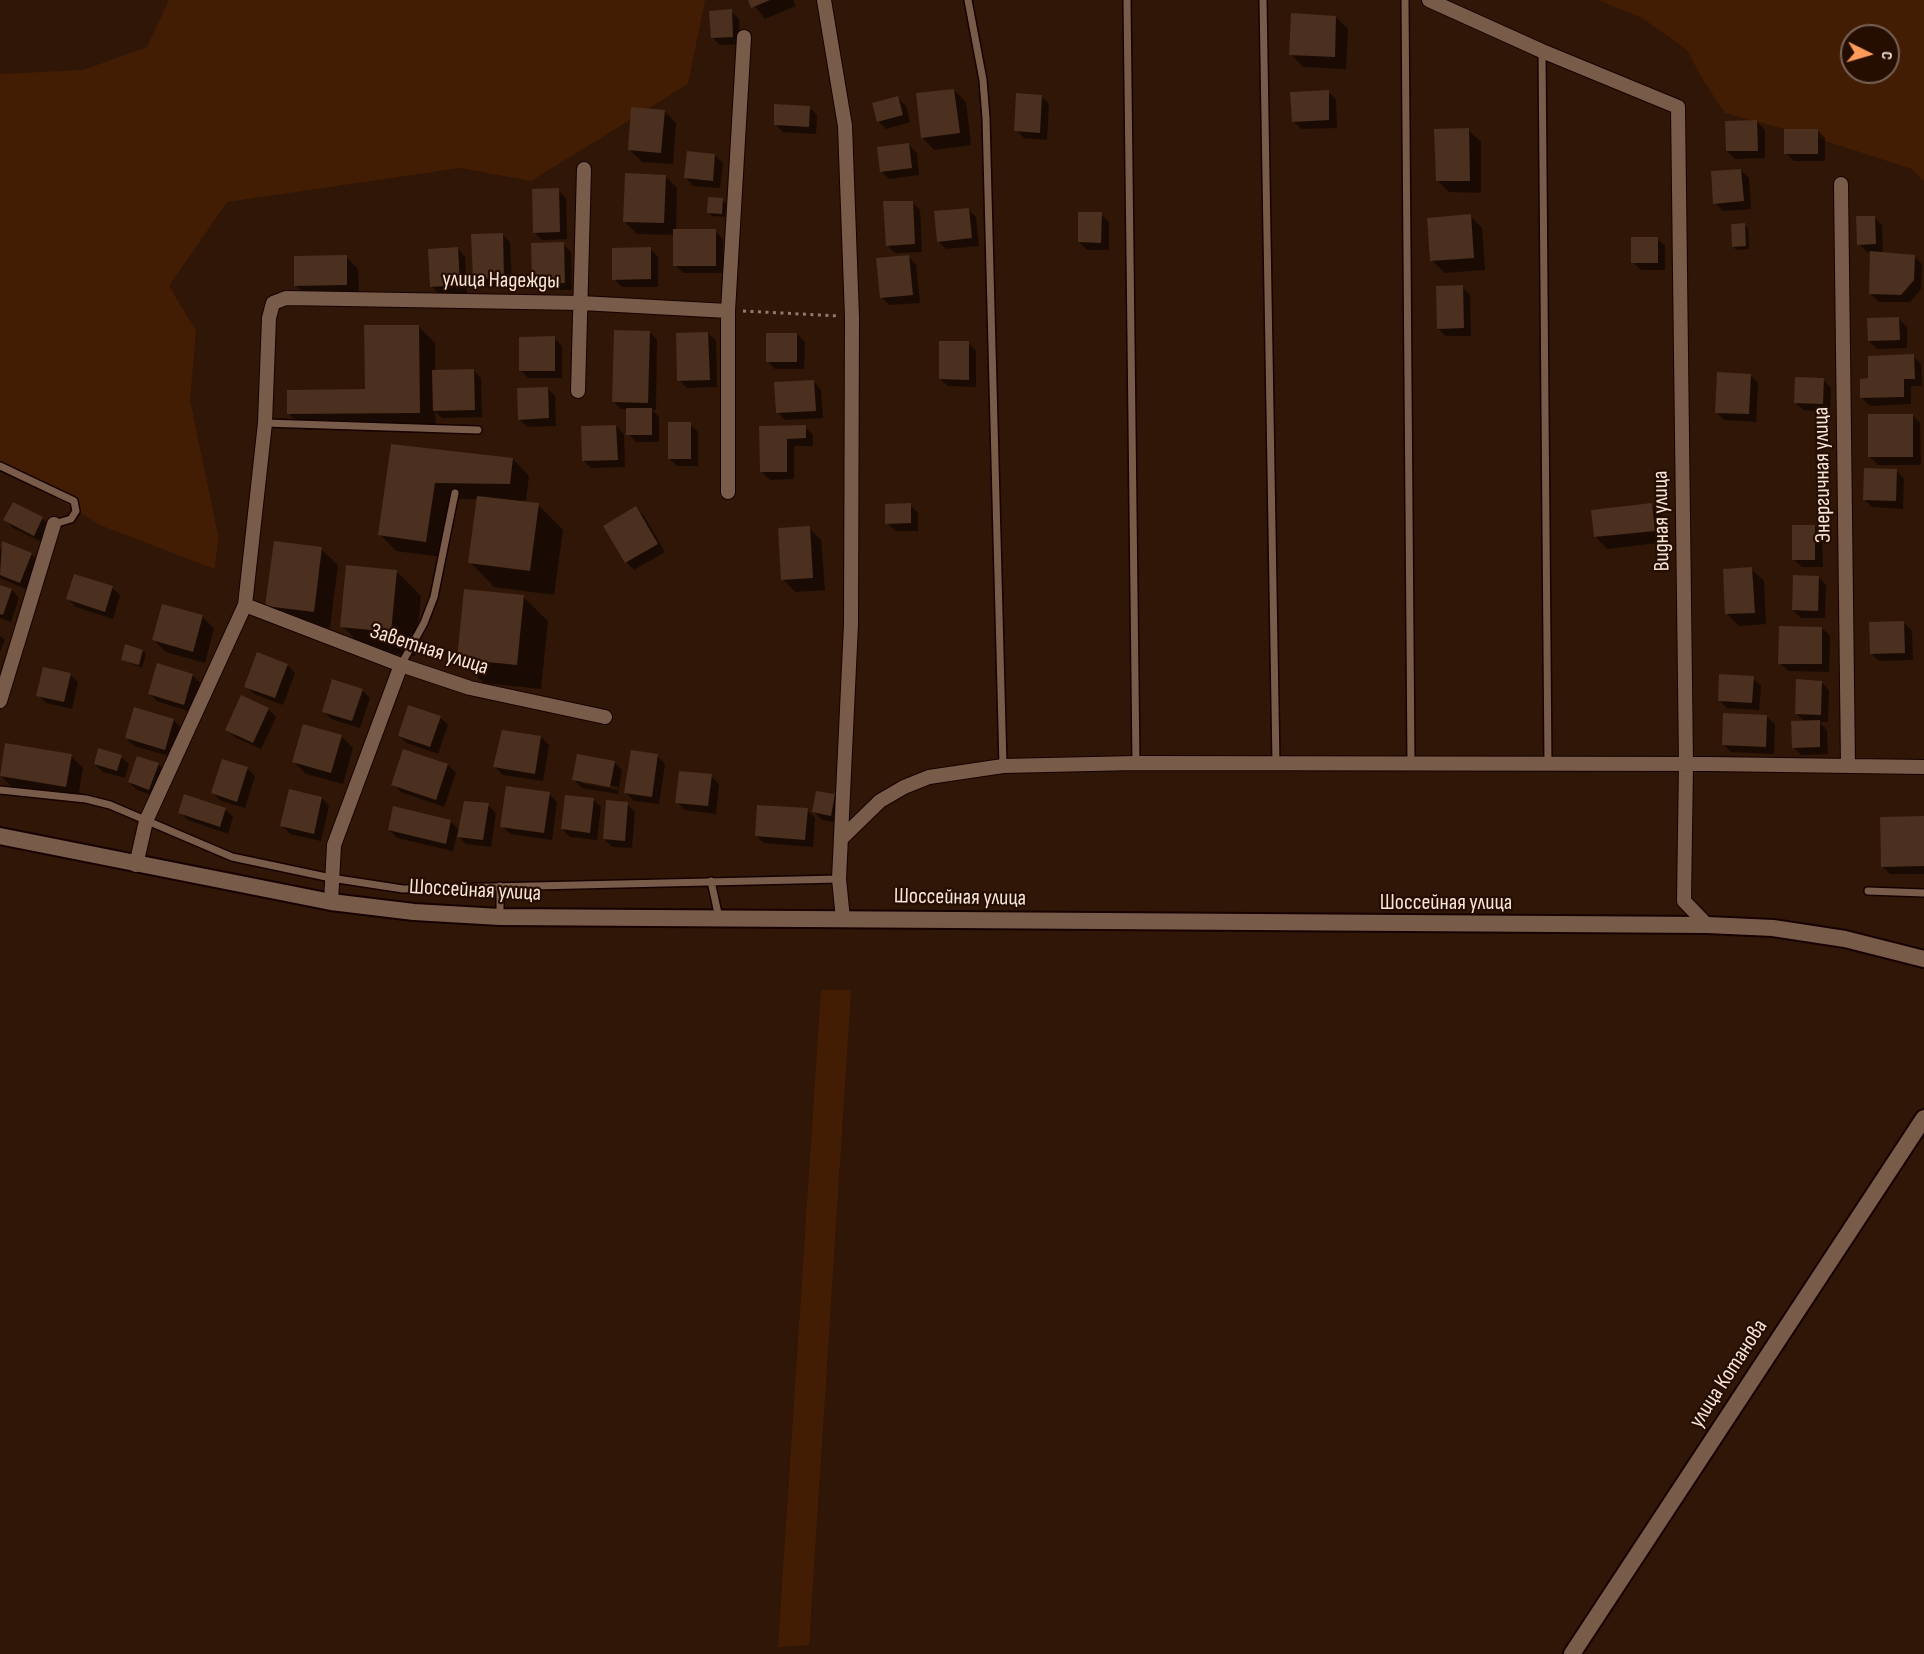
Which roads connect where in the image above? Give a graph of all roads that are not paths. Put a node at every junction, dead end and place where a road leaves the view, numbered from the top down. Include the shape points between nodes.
1 (824, 0) edge
2 (968, 0) edge
3 (1127, 0) edge
4 (1263, 0) edge
5 (1405, 0) edge
6 (1429, 0) edge
7 (744, 37) dead end
8 (1542, 51) junction
9 (584, 170) dead end
10 (1841, 184) dead end
11 (581, 303) junction
12 (728, 311) junction
13 (578, 391) dead end
14 (265, 423) junction
15 (478, 430) dead end
16 (0, 465) edge
17 (729, 492) dead end
18 (454, 494) dead end
19 (54, 524) joint
20 (245, 605) junction
21 (401, 665) junction
22 (0, 701) edge
23 (605, 717) dead end
24 (1136, 763) junction
25 (1276, 763) junction
26 (1411, 763) junction
27 (1686, 764) junction
28 (1548, 765) junction
29 (1003, 766) junction
30 (1848, 766) junction
31 (1924, 768) edge
32 (0, 790) edge
33 (146, 821) junction
34 (0, 836) edge
35 (842, 837) junction
36 (136, 865) junction
37 (331, 878) junction
38 (839, 879) junction
39 (711, 881) junction
40 (500, 886) junction
41 (1868, 891) dead end
42 (1924, 893) edge
43 (331, 902) junction
44 (500, 917) junction
45 (719, 918) junction
46 (843, 919) junction
47 (1707, 925) junction
48 (1922, 961) edge
49 (1924, 1118) edge
50 (1572, 1654) edge

1 - 35 street via 845,126 852,317 851,624
2 - 29 lane via 987,117
3 - 24 lane
4 - 25 lane
5 - 26 lane
6 - 8 street
7 - 12 street
8 - 27 street, Видная улица via 1678,107
8 - 28 lane
9 - 11 street
10 - 30 street, Энергичная улица
11 - 12 street, улица Надежды
11 - 13 street
11 - 14 street, улица Надежды via 286,298 273,303 270,318
12 - 17 street
14 - 15 lane
14 - 20 street
16 - 19 lane via 74,501 76,511 71,519
18 - 21 lane via 434,597
19 - 22 street
20 - 21 street, Заветная улица
20 - 33 street
21 - 23 street, Заветная улица via 470,688
21 - 37 street via 334,845
24 - 25 street
24 - 29 street
25 - 26 street
26 - 28 street
27 - 28 street
27 - 30 street
27 - 47 street, Видная улица via 1684,900
29 - 35 street via 928,777 904,787 880,801
30 - 31 street
32 - 33 lane via 110,805
33 - 36 street
33 - 37 lane via 232,857
34 - 36 street, Шоссейная улица
35 - 38 street
36 - 43 street, Шоссейная улица
37 - 40 lane via 404,889
37 - 43 street
38 - 39 lane
38 - 46 street
39 - 40 lane
39 - 45 lane
40 - 44 lane
41 - 42 lane
43 - 44 street, Шоссейная улица
44 - 45 street, Шоссейная улица
45 - 46 street, Шоссейная улица
46 - 47 street, Шоссейная улица
47 - 48 street, Шоссейная улица via 1773,928 1845,939
49 - 50 street, улица Котанова

